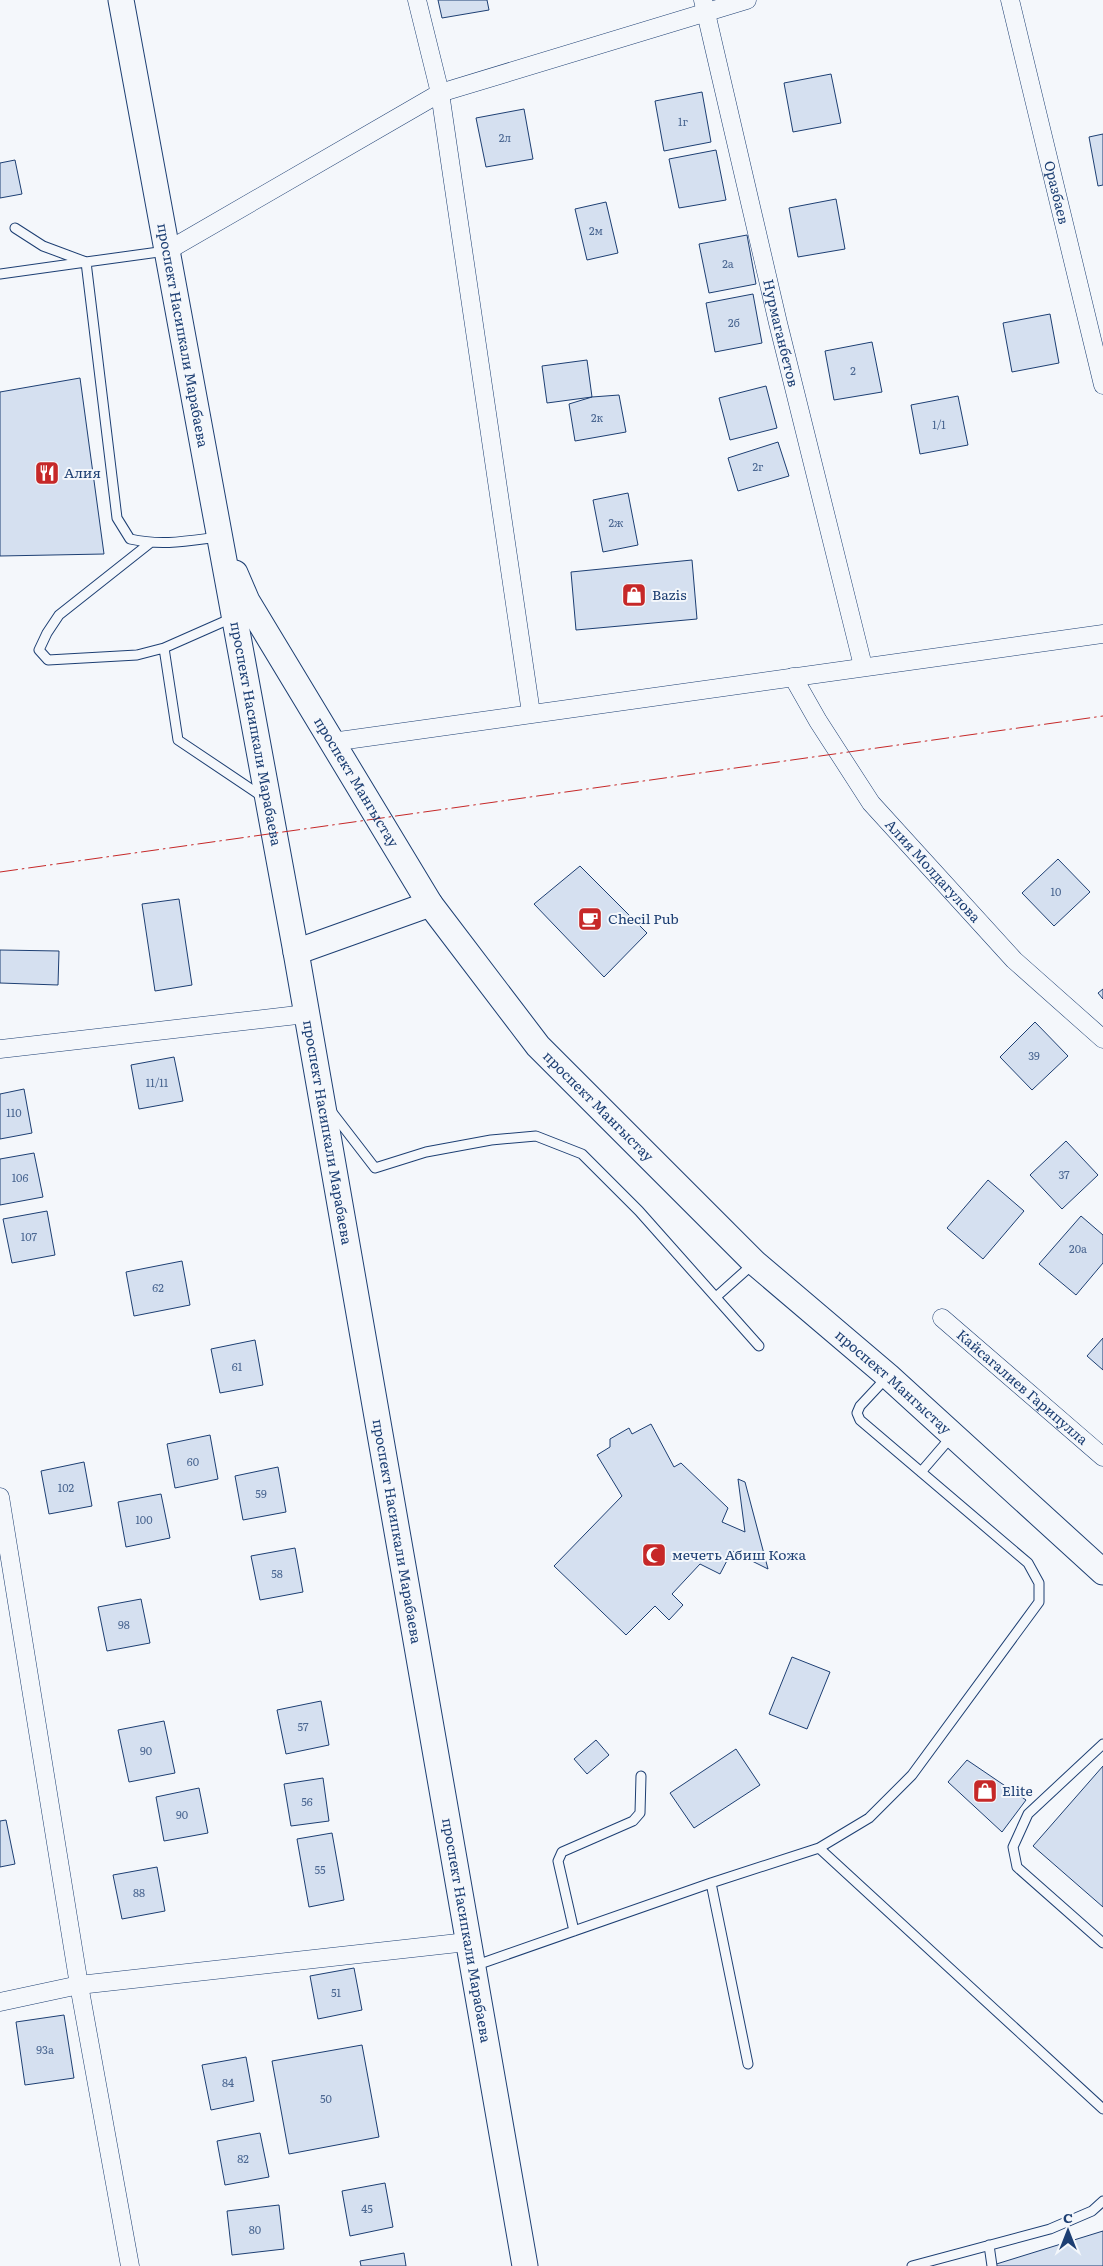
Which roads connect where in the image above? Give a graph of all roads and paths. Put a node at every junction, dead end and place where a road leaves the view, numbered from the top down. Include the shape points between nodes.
1 (121, 0) edge
2 (417, 0) edge
3 (747, 0) edge
4 (1010, 0) edge
5 (704, 7) edge
6 (440, 93) junction
7 (15, 228) dead end
8 (167, 251) junction
9 (86, 262) junction
10 (0, 274) edge
11 (1103, 385) edge
12 (219, 537) junction
13 (150, 544) junction
14 (233, 618) junction
15 (1103, 634) edge
16 (164, 648) junction
17 (863, 666) junction
18 (794, 677) junction
19 (531, 713) junction
20 (332, 742) junction
21 (267, 800) junction
22 (430, 904) junction
23 (296, 952) junction
24 (306, 1014) junction
25 (1103, 1039) edge
26 (0, 1049) edge
27 (320, 1096) junction
28 (755, 1263) junction
29 (716, 1296) junction
30 (942, 1318) dead end
31 (759, 1346) dead end
32 (888, 1376) junction
33 (953, 1435) junction
34 (1103, 1457) edge
35 (921, 1472) junction
36 (0, 1497) edge
37 (1103, 1572) edge
38 (1103, 1744) edge
39 (641, 1776) dead end
40 (818, 1848) junction
41 (711, 1883) junction
42 (574, 1931) junction
43 (467, 1942) junction
44 (1103, 1943) edge
45 (472, 1967) junction
46 (79, 1985) junction
47 (0, 2002) edge
48 (748, 2064) dead end
49 (1103, 2109) edge
50 (1103, 2201) edge
51 (989, 2245) junction
52 (130, 2266) edge
53 (525, 2266) edge
54 (912, 2266) edge
55 (992, 2266) edge

1 - 8 main road, проспект Насипкали Марабаева
2 - 6 street
3 - 5 street
4 - 11 street, Оразбаев
5 - 6 street
5 - 17 street, Нурмаганбетов
6 - 8 street
6 - 19 street
7 - 9 lane via 43,246
8 - 9 lane
8 - 12 main road, проспект Насипкали Марабаева
9 - 10 lane
9 - 13 lane via 117,518 130,538
12 - 13 lane
12 - 14 main road, проспект Насипкали Марабаева
12 - 20 main road, проспект Мангыстау via 248,601
13 - 16 lane via 59,615 39,650 48,660 137,655
14 - 16 lane
14 - 21 main road, проспект Насипкали Марабаева
15 - 17 street
16 - 21 lane via 178,740
17 - 18 street
18 - 19 street
18 - 25 street, Алия Молдагулова via 871,803 1014,960
19 - 20 street
20 - 22 main road, проспект Мангыстау
21 - 23 main road, проспект Насипкали Марабаева
22 - 23 main road
22 - 28 main road, проспект Мангыстау via 538,1046
23 - 24 main road, проспект Насипкали Марабаева
24 - 26 street
24 - 27 main road, проспект Насипкали Марабаева
27 - 29 lane via 375,1168 426,1152 491,1140 536,1136 582,1154
27 - 43 main road, проспект Насипкали Марабаева
28 - 29 lane
28 - 32 main road, проспект Мангыстау
29 - 31 lane
30 - 34 street, Кайсагалиев Гарипулла
32 - 33 main road, проспект Мангыстау
32 - 35 lane via 856,1413
33 - 35 lane
33 - 37 main road, проспект Мангыстау
35 - 40 lane via 1028,1563 1038,1583 1038,1602 912,1775 869,1818
36 - 46 street
38 - 44 lane via 1028,1814 1013,1847 1017,1867
39 - 42 lane via 640,1813 633,1820 562,1852 558,1861
40 - 41 lane
40 - 49 lane
41 - 42 lane
41 - 48 lane
42 - 45 lane
43 - 45 main road, проспект Насипкали Марабаева
43 - 46 street
45 - 53 main road, проспект Насипкали Марабаева
46 - 47 street
46 - 52 street
50 - 51 lane via 1092,2211 1050,2229
51 - 54 lane
51 - 55 lane

